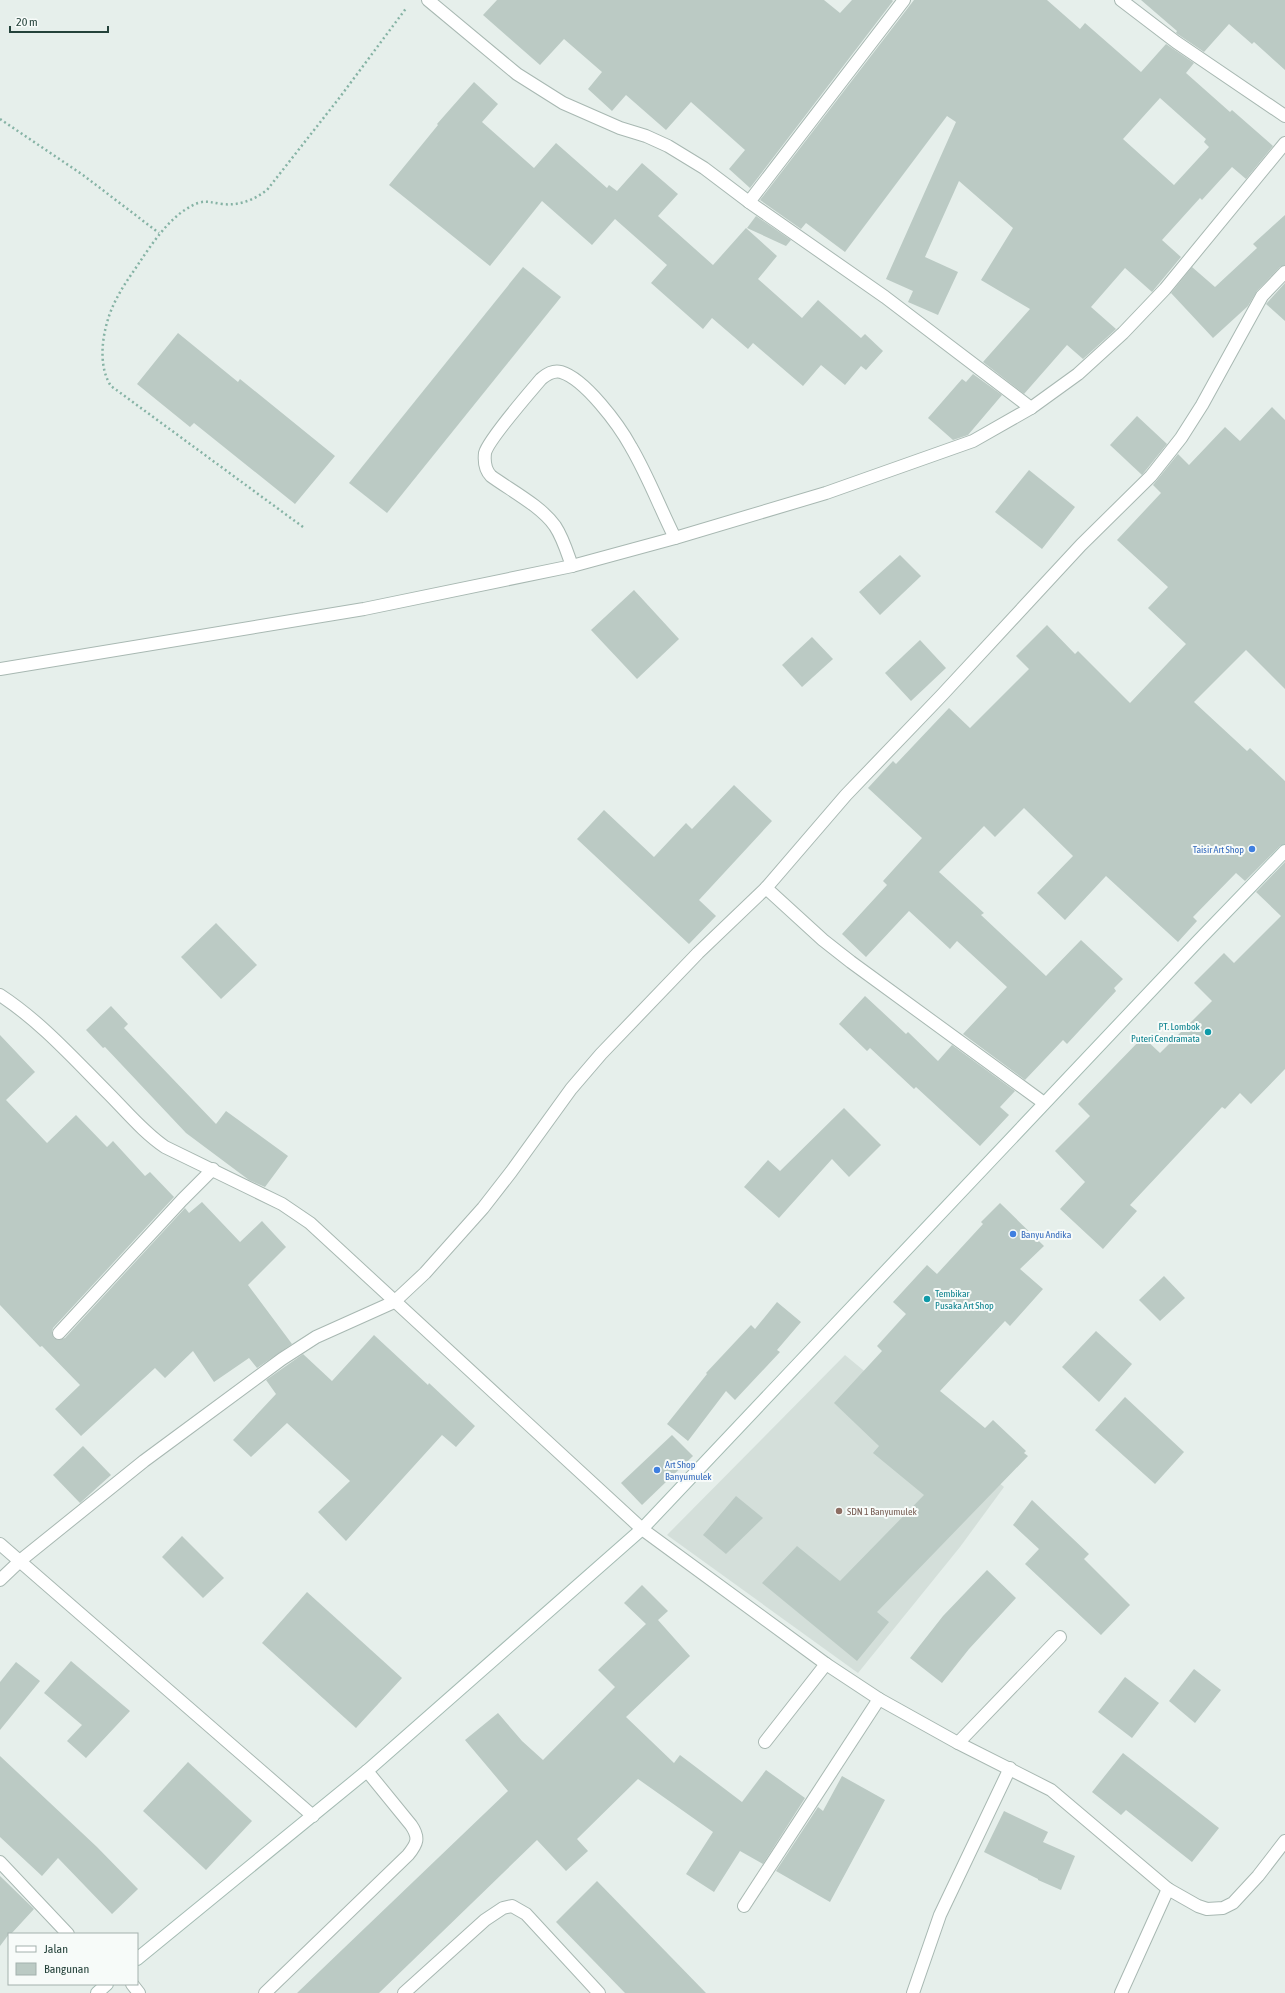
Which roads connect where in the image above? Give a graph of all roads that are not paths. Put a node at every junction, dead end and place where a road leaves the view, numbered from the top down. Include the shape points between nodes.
1 (428, 0) edge
2 (904, 0) edge
3 (1121, 0) edge
4 (1285, 116) edge
5 (1285, 143) edge
6 (749, 202) junction
7 (1285, 272) edge
8 (1031, 408) junction
9 (675, 538) junction
10 (572, 566) junction
11 (0, 669) edge
12 (1285, 851) edge
13 (766, 888) junction
14 (0, 994) edge
15 (1044, 1103) junction
16 (213, 1170) junction
17 (394, 1302) junction
18 (59, 1333) dead end
19 (642, 1529) junction
20 (0, 1544) edge
21 (21, 1560) junction
22 (0, 1580) edge
23 (1060, 1636) dead end
24 (826, 1664) junction
25 (879, 1699) junction
26 (765, 1742) dead end
27 (958, 1742) junction
28 (1010, 1768) junction
29 (367, 1771) junction
30 (313, 1816) junction
31 (1285, 1840) edge
32 (0, 1862) edge
33 (1168, 1889) junction
34 (744, 1906) dead end
35 (67, 1933) edge
36 (138, 1958) edge
37 (106, 1985) edge
38 (133, 1985) edge
39 (96, 1993) edge
40 (139, 1993) edge
41 (265, 1993) edge
42 (404, 1993) edge
43 (599, 1993) edge
44 (912, 1993) edge
45 (1121, 1993) edge

1 - 6 street via 517,74 563,103 668,146 704,168
2 - 6 street
3 - 4 street via 1176,42
5 - 8 street via 1165,288 1123,333 1078,374
6 - 8 street via 885,297
7 - 13 street via 1262,296 1202,405 1152,476 1081,545 846,795
8 - 9 street via 973,441 826,493
9 - 10 street
9 - 10 street via 631,446 612,420 578,383 561,372 551,373 541,379 492,441 485,462 487,472 491,476 545,514 554,525
10 - 11 street via 364,609
12 - 15 street
13 - 15 street via 823,940
13 - 17 street via 698,953 601,1054 571,1089 483,1208
14 - 16 street via 28,1015 148,1135 165,1147
15 - 19 street
16 - 17 street via 294,1211
16 - 18 street
17 - 19 street
17 - 21 street via 316,1337 282,1359 144,1461
19 - 24 street
19 - 29 street
20 - 21 street
21 - 22 street
21 - 30 street
23 - 27 street
24 - 25 street
24 - 26 street
25 - 27 street
25 - 34 street
27 - 28 street
28 - 33 street via 1051,1790
28 - 44 street via 940,1915
29 - 30 street
29 - 41 street via 416,1832 417,1842 408,1855
30 - 36 street
31 - 33 street via 1258,1876 1233,1903 1223,1908 1206,1909
32 - 35 street
33 - 45 street
37 - 39 street
38 - 40 street
42 - 43 street via 485,1920 503,1908 512,1906 526,1914

